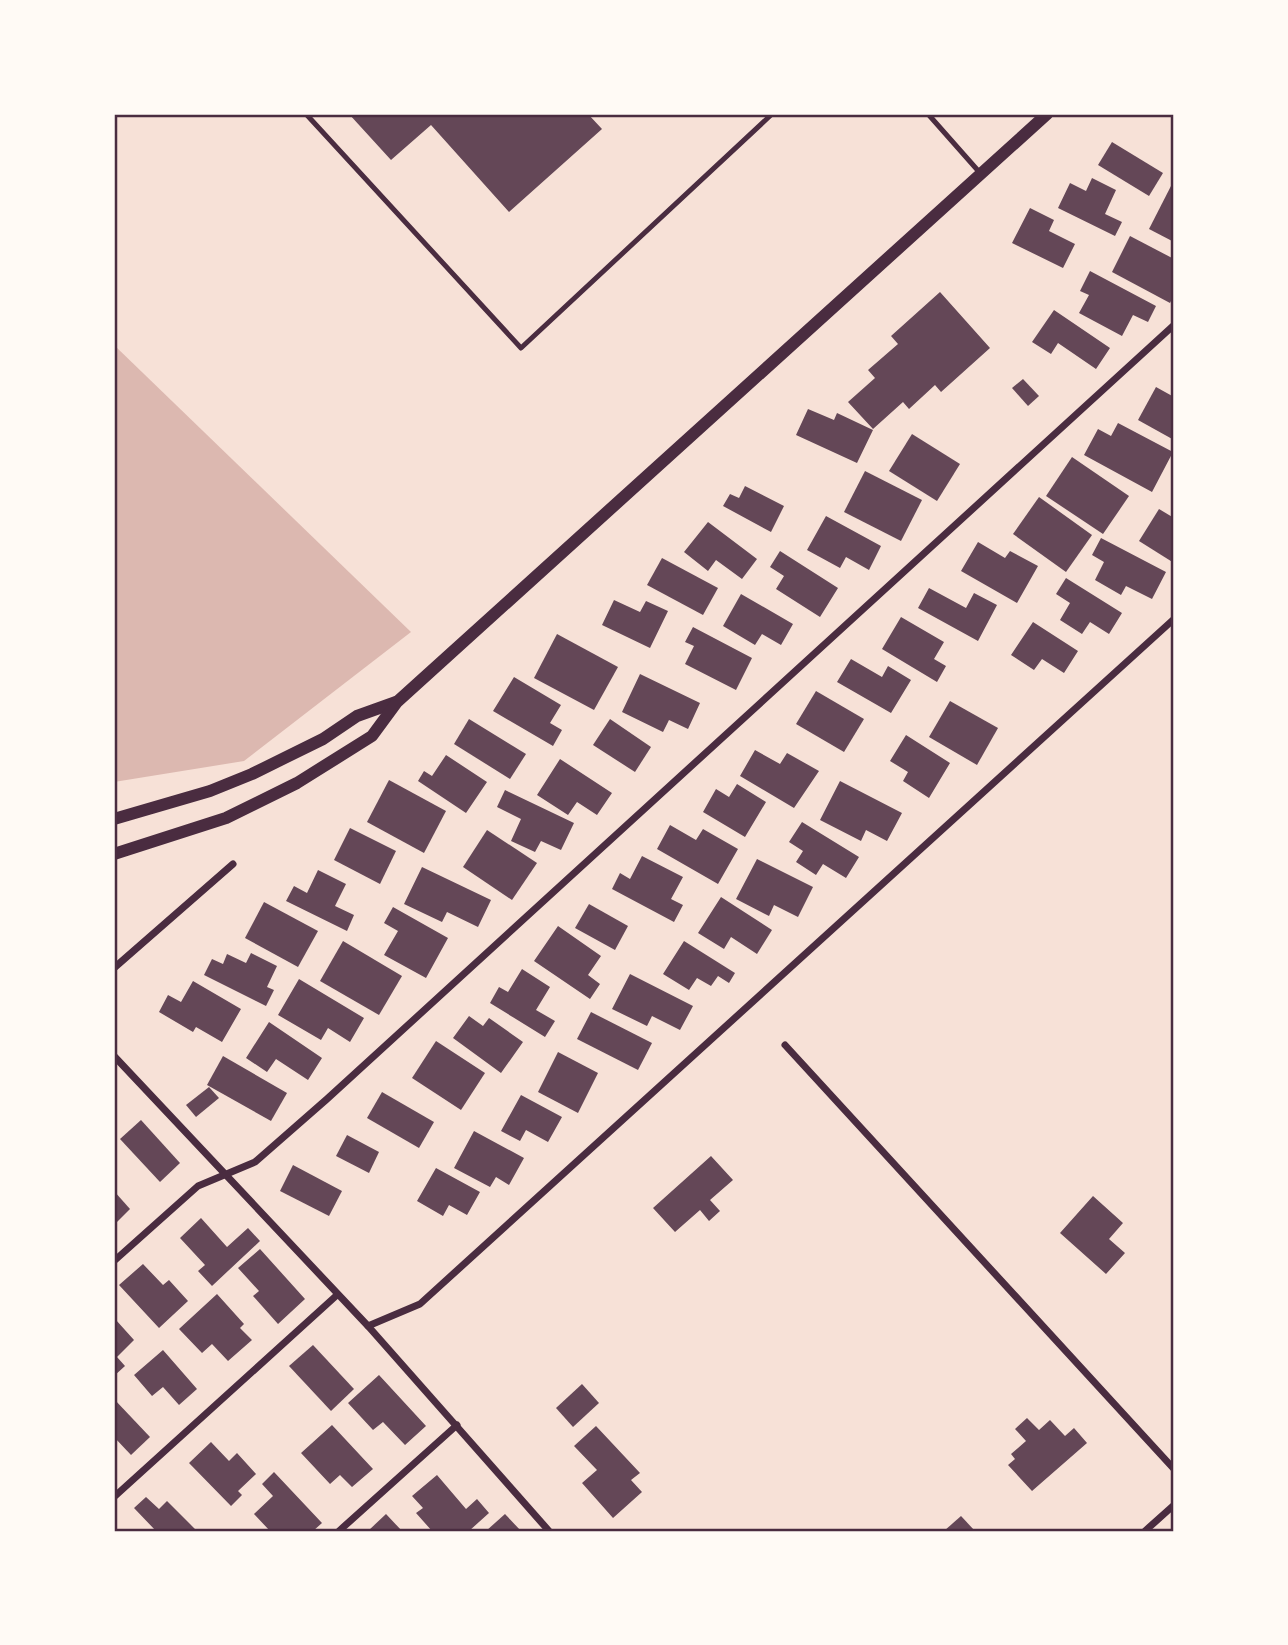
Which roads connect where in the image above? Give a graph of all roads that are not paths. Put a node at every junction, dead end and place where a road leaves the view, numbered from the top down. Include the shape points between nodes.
1 (306, 114) edge
2 (772, 114) edge
3 (928, 114) edge
4 (1047, 114) edge
5 (981, 174) junction
6 (1174, 325) edge
7 (1174, 619) edge
8 (397, 702) junction
9 (114, 820) edge
10 (114, 854) edge
11 (233, 864) dead end
12 (114, 968) edge
13 (785, 1045) dead end
14 (114, 1056) edge
15 (223, 1174) junction
16 (114, 1261) edge
17 (337, 1294) junction
18 (368, 1326) junction
19 (457, 1424) junction
20 (1174, 1469) edge
21 (114, 1497) edge
22 (1174, 1505) edge
23 (339, 1531) edge
24 (549, 1531) edge
25 (1145, 1531) edge

1 - 2 lane via 521,348
3 - 5 lane
4 - 5 street
5 - 8 street
6 - 15 street via 327,1099 255,1162
7 - 18 street via 419,1304
8 - 9 street via 357,716 323,739 252,774
8 - 10 street via 372,736 297,783 226,818
11 - 12 street
13 - 20 street
14 - 15 street
15 - 16 street via 198,1186
15 - 17 street
17 - 18 street
17 - 21 street
18 - 19 street
19 - 23 street
19 - 24 street
22 - 25 street

